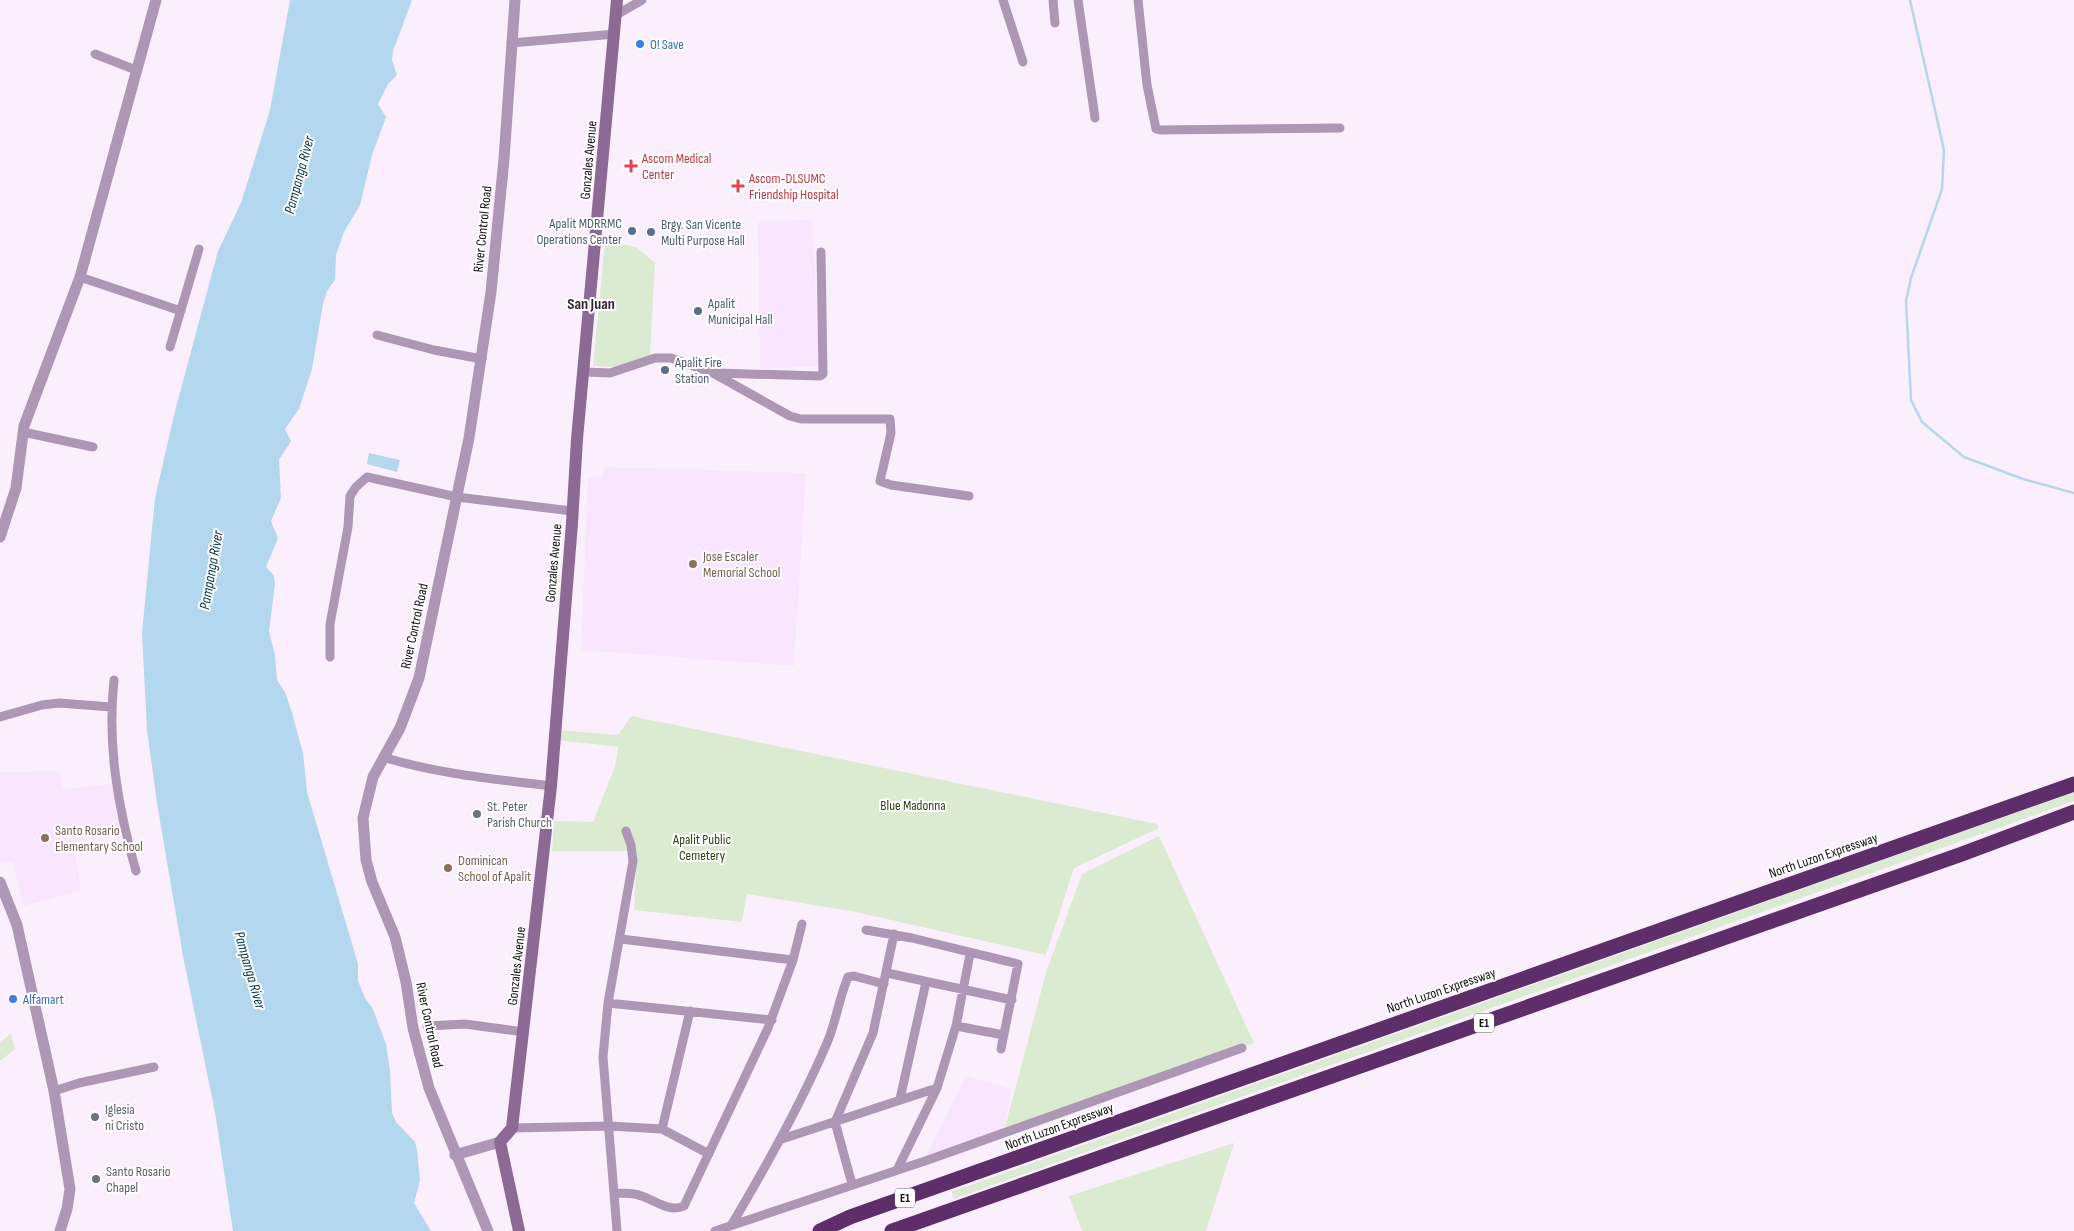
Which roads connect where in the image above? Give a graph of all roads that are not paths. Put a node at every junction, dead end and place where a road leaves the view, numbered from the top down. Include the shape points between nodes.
1 (156, 0) edge
2 (515, 0) edge
3 (617, 0) edge
4 (642, 0) edge
5 (1003, 0) edge
6 (1053, 0) edge
7 (1078, 0) edge
8 (1138, 0) edge
9 (616, 15) junction
10 (1055, 23) dead end
11 (614, 34) junction
12 (511, 43) junction
13 (95, 54) dead end
14 (1023, 62) dead end
15 (136, 70) junction
16 (1095, 118) dead end
17 (1340, 128) dead end
18 (199, 249) dead end
19 (821, 252) dead end
20 (80, 277) junction
21 (181, 311) junction
22 (377, 336) dead end
23 (170, 347) dead end
24 (482, 359) junction
25 (584, 372) junction
26 (713, 373) junction
27 (23, 432) junction
28 (93, 448) dead end
29 (969, 496) dead end
30 (457, 497) junction
31 (572, 511) junction
32 (0, 537) edge
33 (330, 657) dead end
34 (114, 680) dead end
35 (111, 707) junction
36 (0, 717) edge
37 (384, 757) junction
38 (2074, 784) edge
39 (551, 786) junction
40 (2074, 812) edge
41 (626, 831) dead end
42 (136, 871) dead end
43 (0, 882) edge
44 (802, 924) dead end
45 (866, 930) dead end
46 (894, 934) junction
47 (621, 939) junction
48 (970, 954) junction
49 (793, 960) junction
50 (887, 973) junction
51 (926, 982) junction
52 (884, 984) junction
53 (963, 990) junction
54 (1012, 1000) junction
55 (608, 1003) junction
56 (690, 1011) junction
57 (772, 1020) junction
58 (427, 1026) dead end
59 (956, 1026) junction
60 (524, 1032) junction
61 (1004, 1035) junction
62 (1000, 1048) dead end
63 (1242, 1048) dead end
64 (154, 1067) dead end
65 (938, 1088) junction
66 (54, 1091) junction
67 (900, 1099) junction
68 (835, 1122) junction
69 (609, 1126) junction
70 (512, 1128) junction
71 (662, 1129) junction
72 (782, 1138) junction
73 (500, 1142) junction
74 (709, 1154) junction
75 (455, 1155) junction
76 (897, 1170) junction
77 (852, 1184) junction
78 (614, 1193) junction
79 (732, 1224) junction
80 (60, 1231) edge
81 (488, 1231) edge
82 (519, 1231) edge
83 (617, 1231) edge
84 (715, 1231) edge
85 (820, 1231) edge
86 (892, 1231) edge

1 - 15 street
2 - 12 street, River Control Road
3 - 9 main road, Gonzales Avenue
4 - 9 street
5 - 14 street
6 - 10 street
7 - 16 street
8 - 17 street via 1147,85 1156,129
9 - 11 main road, Gonzales Avenue
11 - 12 street
11 - 25 main road, Gonzales Avenue
12 - 24 street, River Control Road via 504,159
13 - 15 street
15 - 20 street
18 - 21 street
19 - 26 street via 823,374
20 - 21 street
20 - 27 street
21 - 23 street
22 - 24 street
24 - 30 street, River Control Road
25 - 26 street via 610,373 655,358 671,358
25 - 31 main road, Gonzales Avenue
26 - 29 street via 790,416 890,419 891,433 880,482
27 - 28 street
27 - 32 street via 16,488
30 - 31 street
30 - 33 street via 367,478 356,487 350,496 348,527 330,624
30 - 37 street, River Control Road via 418,678 404,719
31 - 39 main road, Gonzales Avenue
34 - 35 street
35 - 36 street via 59,703
35 - 42 street via 122,823
37 - 39 street via 412,766 473,777
37 - 75 street, River Control Road via 373,777 363,818 366,860 395,937 429,1088
38 - 85 highway, North Luzon Expressway / E1 via 867,1211
39 - 60 main road, Gonzales Avenue
40 - 86 highway, E1
41 - 47 street via 633,861
43 - 66 street via 17,925
44 - 49 street
45 - 46 street
46 - 48 street
46 - 50 street
47 - 49 street
47 - 55 street
48 - 53 street
48 - 54 street via 1018,964
49 - 57 street
50 - 51 street
50 - 52 street
51 - 53 street
51 - 67 street
52 - 68 street via 873,1033
52 - 72 street via 848,977 832,1033
53 - 54 street
53 - 59 street
54 - 61 street
55 - 56 street
55 - 69 street via 603,1057
56 - 57 street
56 - 71 street
57 - 74 street
58 - 60 street via 466,1024
59 - 61 street
59 - 65 street
60 - 70 main road, Gonzales Avenue
61 - 62 street
63 - 76 street
64 - 66 street
65 - 67 street
65 - 76 street
66 - 80 street via 70,1189
67 - 68 street
68 - 72 street
68 - 77 street
69 - 70 street
69 - 71 street
69 - 78 street
70 - 73 main road
71 - 74 street
72 - 79 street
73 - 75 street
73 - 82 main road
74 - 78 street via 684,1206 678,1209 636,1194
75 - 81 street, River Control Road
76 - 77 street
77 - 79 street
78 - 83 street
79 - 84 street

